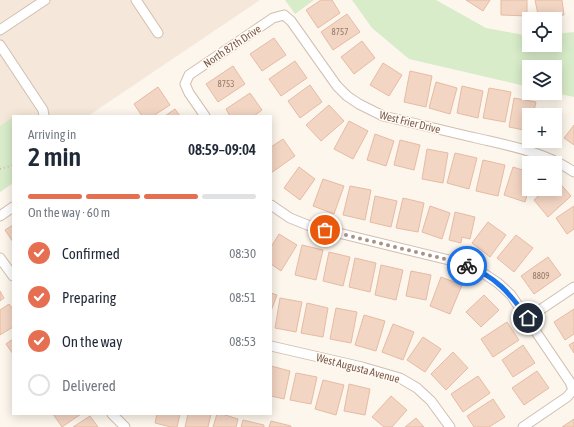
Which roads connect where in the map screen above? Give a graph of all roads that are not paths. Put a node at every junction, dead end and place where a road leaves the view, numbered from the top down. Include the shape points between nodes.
1 (45, 0) edge
2 (136, 0) edge
3 (284, 15) joint
4 (0, 30) edge
5 (158, 32) dead end
6 (0, 45) edge
7 (44, 115) edge
8 (204, 115) edge
9 (574, 172) edge
10 (272, 206) edge
11 (12, 208) edge
12 (0, 216) edge
13 (0, 258) edge
14 (12, 275) edge
15 (574, 287) edge
16 (528, 318) junction
17 (272, 346) edge
18 (113, 415) edge
19 (124, 427) edge
20 (450, 427) edge
21 (523, 427) edge

1 - 4 street
2 - 5 street
3 - 8 street, North 87th Drive via 273,18 189,75 185,84
3 - 9 street, West Frier Drive via 291,21 337,86 347,96 371,111 522,149 552,159
6 - 7 street
10 - 16 street via 290,218 310,226 453,261 480,271 498,282
11 - 12 street
13 - 14 street
15 - 16 street
16 - 21 street via 573,390 567,397
17 - 20 street, West Augusta Avenue via 400,378 417,388 431,401
18 - 19 street

